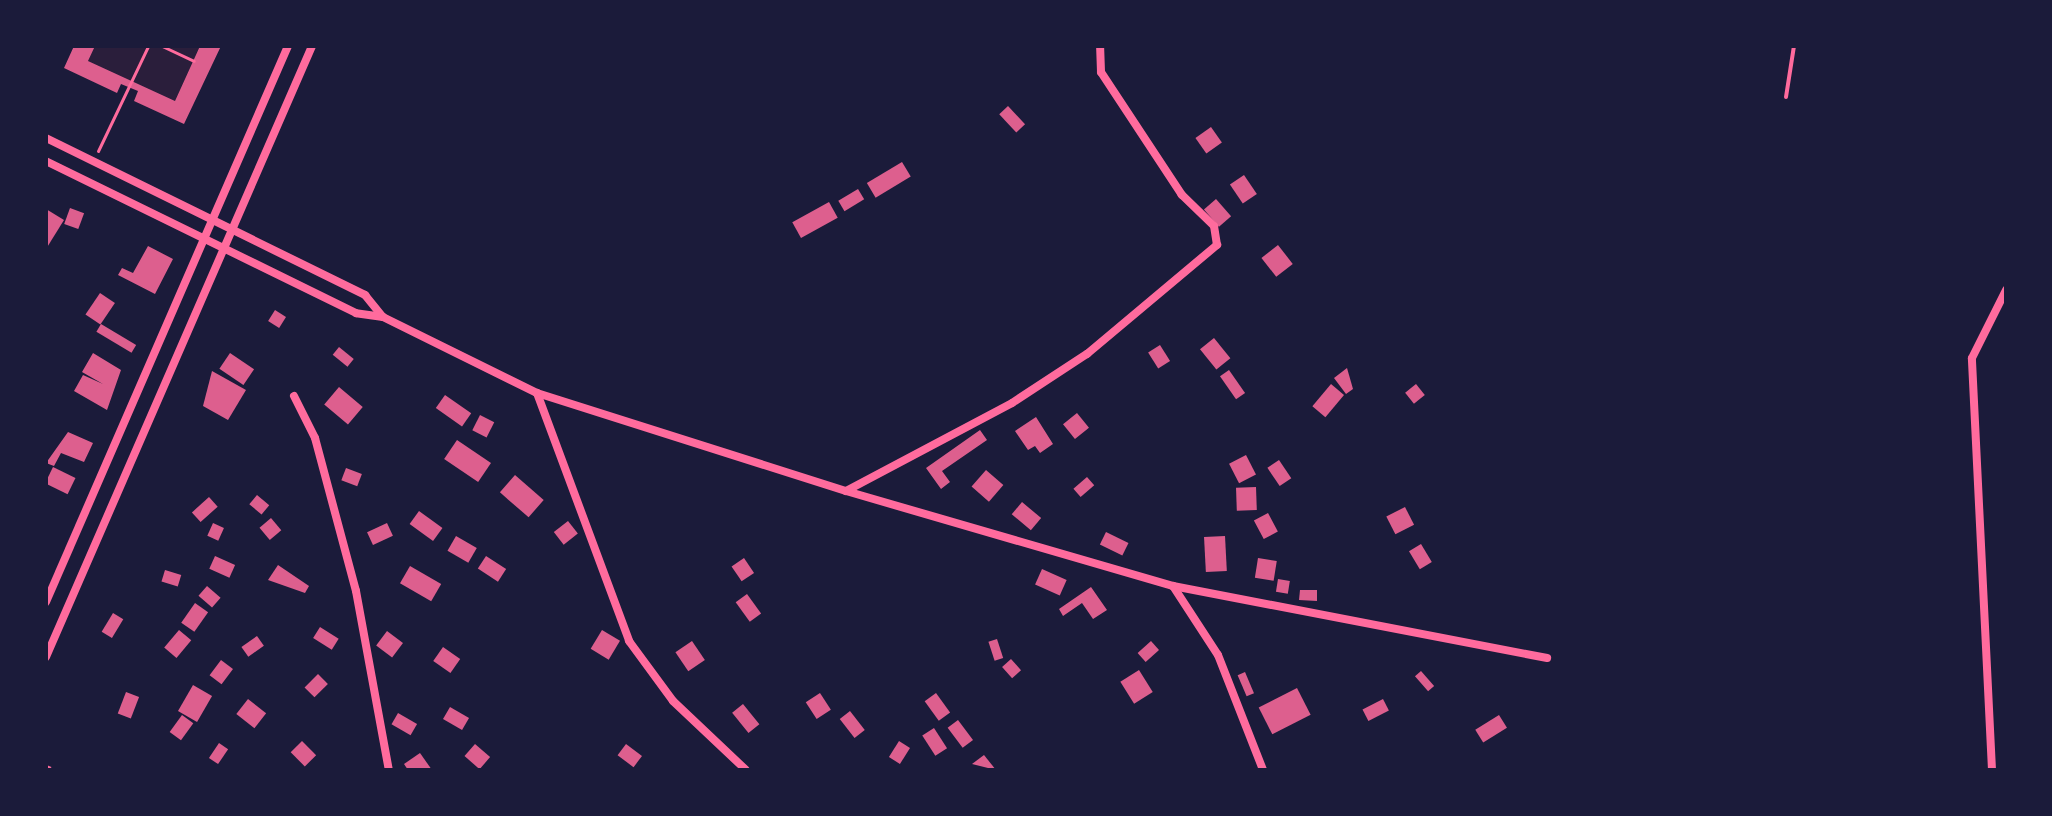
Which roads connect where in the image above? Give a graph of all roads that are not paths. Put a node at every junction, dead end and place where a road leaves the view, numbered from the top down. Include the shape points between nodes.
1 (288, 46) edge
2 (312, 46) edge
3 (1100, 46) edge
4 (1794, 46) edge
5 (1786, 97) dead end
6 (46, 138) edge
7 (46, 161) edge
8 (212, 220) junction
9 (232, 229) junction
10 (204, 239) junction
11 (224, 248) junction
12 (2006, 290) edge
13 (383, 317) junction
14 (537, 393) junction
15 (294, 396) dead end
16 (846, 491) junction
17 (1173, 586) junction
18 (46, 602) edge
19 (46, 657) edge
20 (1547, 658) dead end
21 (389, 770) edge
22 (746, 770) edge
23 (1263, 770) edge
24 (1992, 770) edge

1 - 8 street
2 - 9 street
3 - 16 street via 1101,72 1182,195 1214,226 1217,245 1087,354 1012,403
4 - 5 lane
6 - 8 street
7 - 10 street
8 - 9 street
8 - 10 street
9 - 11 street
9 - 13 street via 365,295
10 - 11 street
10 - 18 street
11 - 13 street via 356,313
11 - 19 street
12 - 24 street via 1972,358
13 - 14 street
14 - 16 street
14 - 22 street via 629,641 673,701
15 - 21 street via 315,438 356,591
16 - 17 street
17 - 20 street
17 - 23 street via 1218,655

